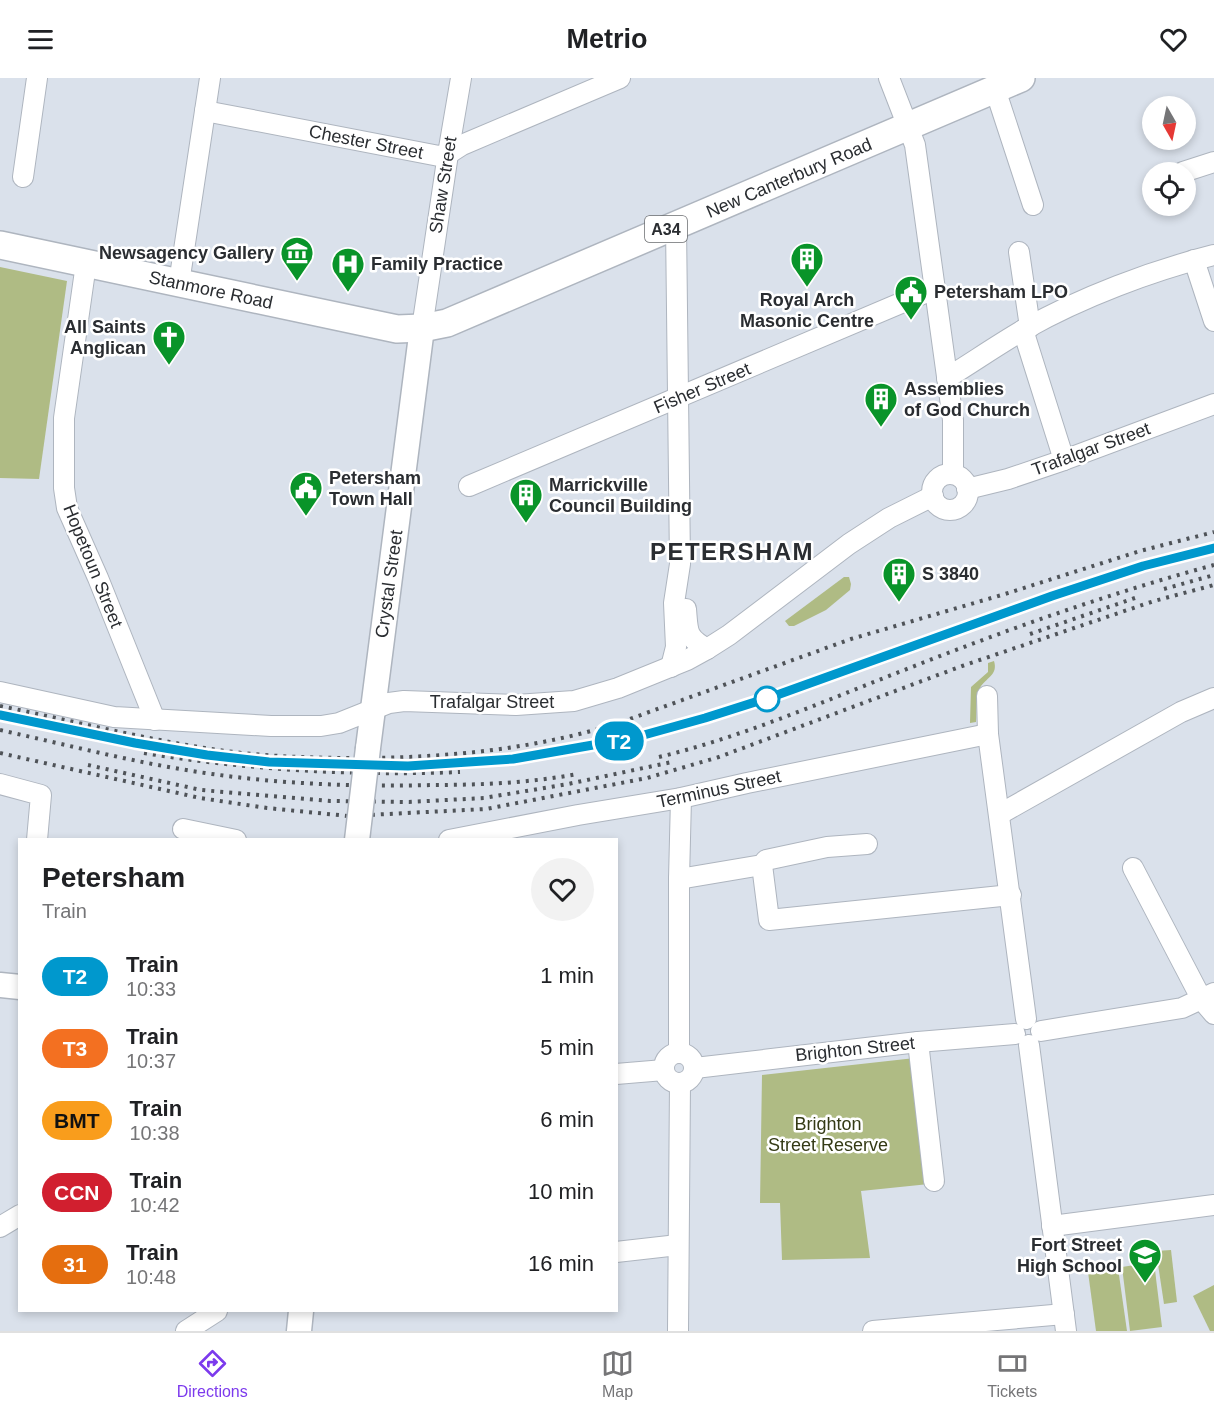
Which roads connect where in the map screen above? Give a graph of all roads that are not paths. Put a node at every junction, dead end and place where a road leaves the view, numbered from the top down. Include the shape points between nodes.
1 (37, 78) edge
2 (210, 78) edge
3 (462, 78) edge
4 (620, 78) edge
5 (889, 78) edge
6 (1021, 78) edge
7 (995, 89) junction
8 (205, 111) junction
9 (909, 127) junction
10 (448, 154) junction
11 (1214, 162) edge
12 (1196, 168) edge
13 (23, 177) dead end
14 (1033, 205) dead end
15 (676, 225) junction
16 (0, 245) edge
17 (1019, 252) dead end
18 (1214, 255) edge
19 (1194, 260) junction
20 (86, 264) junction
21 (179, 284) junction
22 (934, 289) junction
23 (1214, 321) edge
24 (422, 328) junction
25 (1027, 328) junction
26 (947, 378) junction
27 (679, 398) junction
28 (1214, 404) edge
29 (1064, 460) junction
30 (953, 474) junction
31 (469, 486) dead end
32 (967, 489) junction
33 (933, 496) junction
34 (680, 564) junction
35 (707, 649) junction
36 (671, 667) junction
37 (0, 692) edge
38 (987, 696) dead end
39 (1212, 702) edge
40 (373, 711) junction
41 (155, 720) junction
42 (988, 734) junction
43 (0, 784) edge
44 (681, 798) junction
45 (1000, 814) junction
46 (183, 829) dead end
47 (37, 838) edge
48 (226, 838) edge
49 (357, 838) edge
50 (459, 838) edge
51 (867, 843) dead end
52 (762, 865) junction
53 (1133, 868) dead end
54 (679, 879) junction
55 (1011, 895) junction
56 (0, 985) edge
57 (18, 987) edge
58 (1210, 1002) edge
59 (1028, 1032) junction
60 (918, 1042) junction
61 (679, 1052) junction
62 (695, 1068) junction
63 (664, 1070) junction
64 (618, 1074) edge
65 (680, 1083) junction
66 (934, 1181) dead end
67 (1214, 1205) edge
68 (18, 1216) edge
69 (1052, 1226) junction
70 (0, 1227) edge
71 (678, 1245) junction
72 (618, 1252) edge
73 (215, 1312) edge
74 (301, 1312) edge
75 (1065, 1323) edge
76 (933, 1328) edge
77 (186, 1331) edge
78 (299, 1331) edge
79 (678, 1331) edge
80 (873, 1331) edge

1 - 13 street
2 - 8 street
3 - 10 street, Shaw Street
4 - 10 street, Chester Street
5 - 9 street
6 - 7 highway, New Canterbury Road / A34
7 - 9 highway, New Canterbury Road / A34
7 - 14 street
8 - 10 street, Chester Street via 439,156
8 - 21 street
9 - 15 highway, New Canterbury Road / A34
9 - 22 street via 916,150
10 - 24 street, Shaw Street
11 - 12 street
15 - 24 highway, New Canterbury Road / A34 via 447,323
15 - 27 street
16 - 20 highway, Stanmore Road / A34
17 - 25 street
18 - 19 street
19 - 23 street
19 - 25 street via 1113,288
20 - 21 highway, Stanmore Road / A34
20 - 41 street, Hopetoun Street via 64,418 63,488 67,508
21 - 24 highway, Stanmore Road / A34 via 397,329
22 - 26 street
22 - 27 street, Fisher Street
24 - 40 main road, Crystal Street
25 - 26 street
25 - 29 street
26 - 30 street
27 - 31 street, Fisher Street
27 - 34 street
28 - 29 street, Trafalgar Street
29 - 32 street, Trafalgar Street
30 - 32 street via 963,480
30 - 33 street via 939,478 933,486
32 - 33 street via 963,504 953,509 942,508
33 - 35 street, Trafalgar Street via 849,544
34 - 35 street via 688,634
34 - 36 street via 674,603 676,647
35 - 36 street, Trafalgar Street
36 - 40 street, Trafalgar Street via 574,701 497,705 404,701
37 - 41 street, Trafalgar Street via 114,717
38 - 42 street
39 - 45 street via 1181,712
40 - 41 street, Trafalgar Street via 321,726
40 - 49 main road, Crystal Street, bridge
42 - 44 street, Terminus Street
42 - 45 street
43 - 47 street via 41,795
44 - 50 street, Terminus Street
44 - 54 street
45 - 55 street
46 - 48 street
51 - 52 street via 827,847 766,860
52 - 54 street
52 - 55 street via 769,920
53 - 58 street
54 - 61 street
55 - 59 street
56 - 57 main road
58 - 59 street, Brighton Street
59 - 60 street, Brighton Street
59 - 69 street
60 - 62 street, Brighton Street
60 - 66 street
61 - 62 street via 688,1055
61 - 63 street via 668,1058
62 - 65 street via 689,1080
63 - 64 street
63 - 65 street via 668,1078
65 - 71 street
67 - 69 street
68 - 70 street
69 - 75 street
71 - 72 street
71 - 79 street
73 - 77 street
74 - 78 main road
75 - 76 street
76 - 80 street

